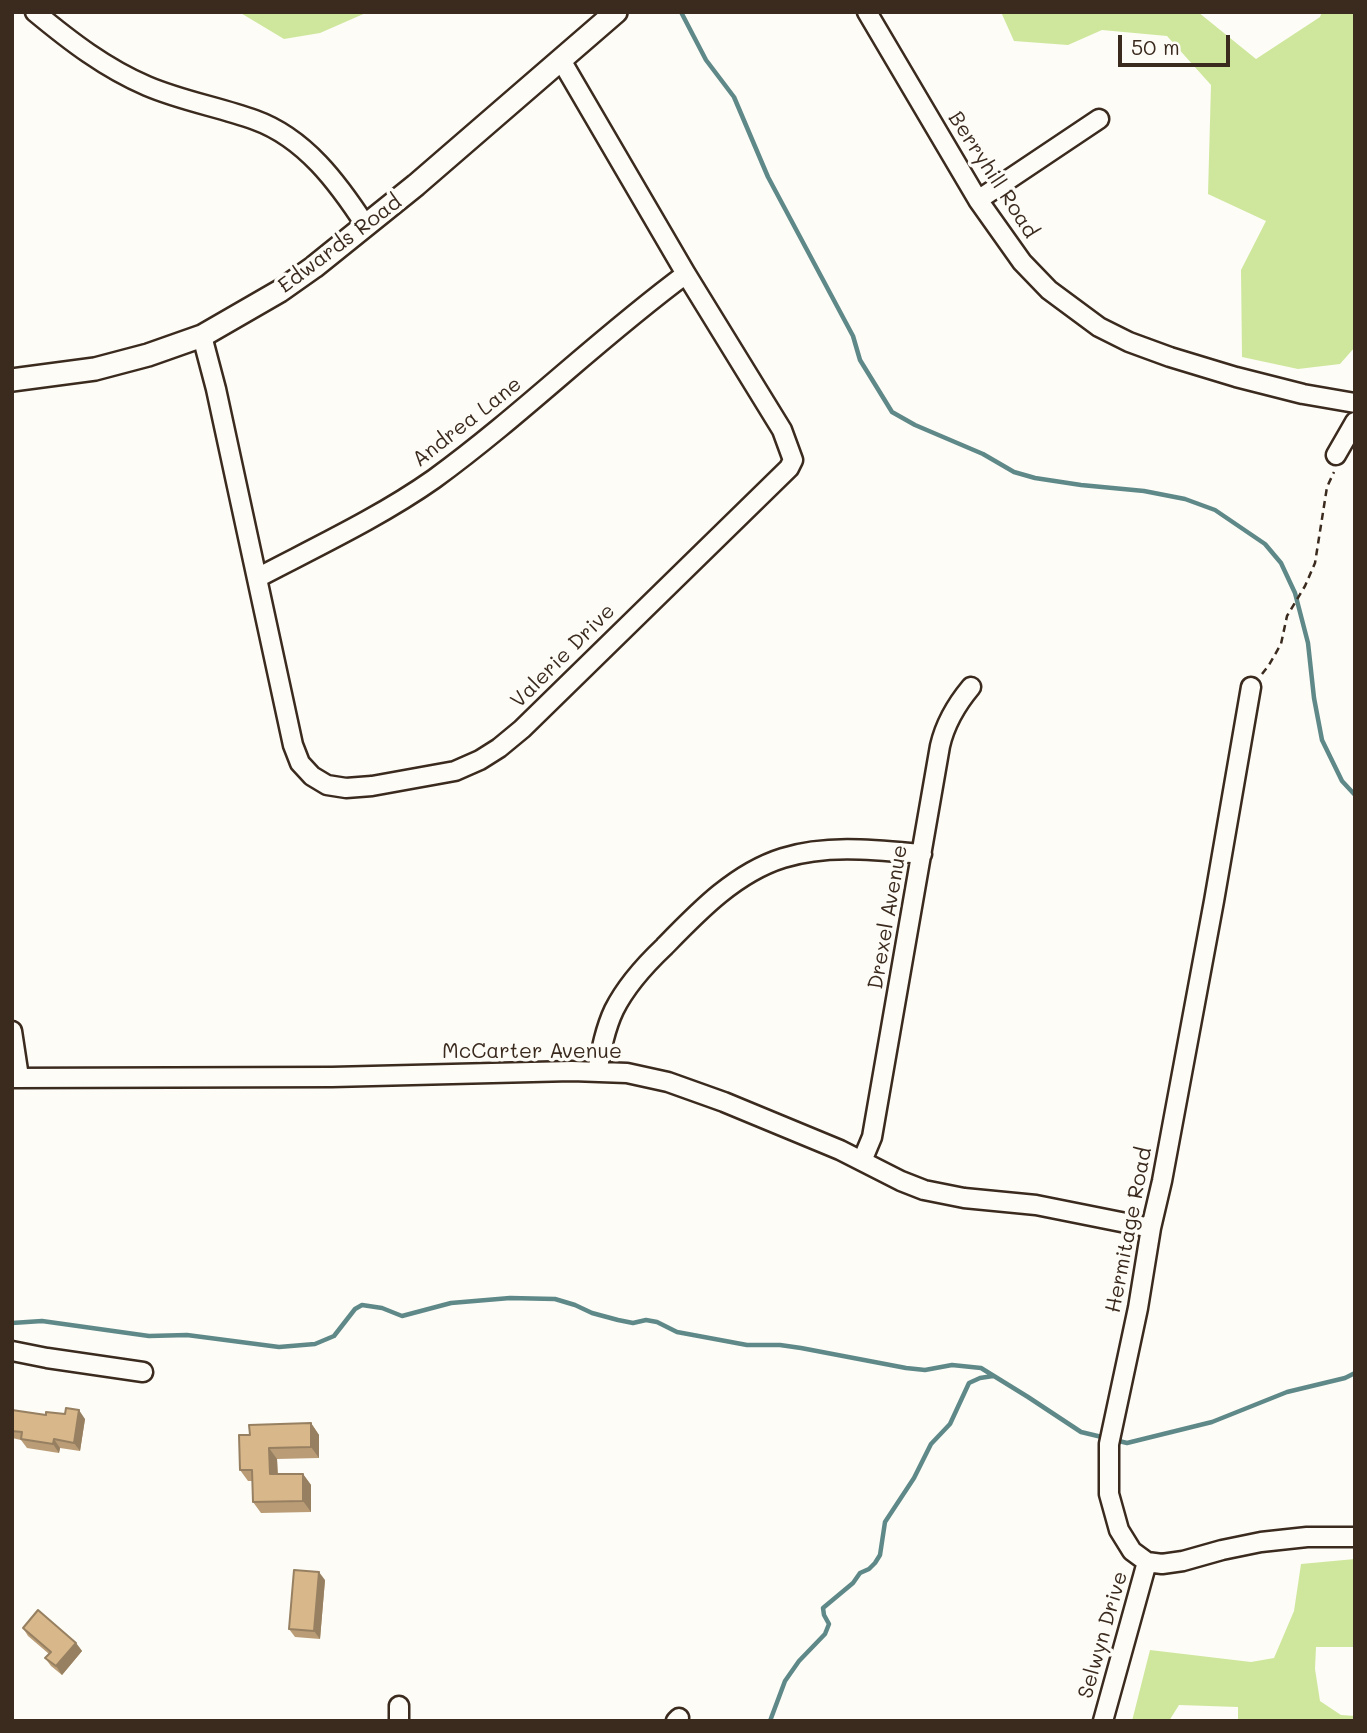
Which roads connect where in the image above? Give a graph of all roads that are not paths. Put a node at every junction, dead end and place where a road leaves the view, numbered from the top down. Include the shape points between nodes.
1 (35, 12) edge
2 (617, 12) edge
3 (867, 12) edge
4 (561, 60) junction
5 (1099, 119) dead end
6 (978, 200) junction
7 (366, 226) junction
8 (686, 274) junction
9 (202, 336) junction
10 (12, 380) edge
11 (1355, 403) edge
12 (1355, 422) edge
13 (1336, 455) road end
14 (257, 578) junction
15 (971, 687) dead end
16 (1251, 687) dead end
17 (922, 854) junction
18 (12, 1031) edge
19 (597, 1072) junction
20 (15, 1078) edge
21 (862, 1161) junction
22 (1151, 1228) junction
23 (12, 1351) edge
24 (143, 1372) dead end
25 (1355, 1537) edge
26 (1147, 1562) junction
27 (1102, 1721) edge

1 - 7 street via 124,75 180,99 255,120 286,136 331,178
2 - 4 street, Edwards Road
3 - 6 street, Berryhill Road
4 - 7 street, Edwards Road
4 - 8 street, Valerie Drive
5 - 6 street
6 - 11 street, Berryhill Road via 1022,262 1049,290 1116,337 1236,377
7 - 9 street, Edwards Road via 280,291
8 - 14 street, Andrea Lane via 433,479
8 - 14 street, Valerie Drive via 782,430 793,460 499,748 455,771 372,786 334,787 312,776 293,745
9 - 10 street, Edwards Road via 95,369
9 - 14 street, Valerie Drive
12 - 13 street
15 - 17 street, Drexel Avenue via 943,732
16 - 22 street, Hermitage Road
17 - 19 street via 870,850 802,853 761,867 736,882 692,918 627,989 608,1025
17 - 21 street, Drexel Avenue via 872,1137
18 - 20 street
19 - 20 street, McCarter Avenue
19 - 21 street, McCarter Avenue via 668,1082
21 - 22 street, McCarter Avenue via 901,1181 944,1195 1036,1205
22 - 26 street, Hermitage Road via 1110,1438 1109,1494 1119,1530 1132,1551
23 - 24 street
25 - 26 street via 1261,1542 1183,1561
26 - 27 street, Selwyn Drive

